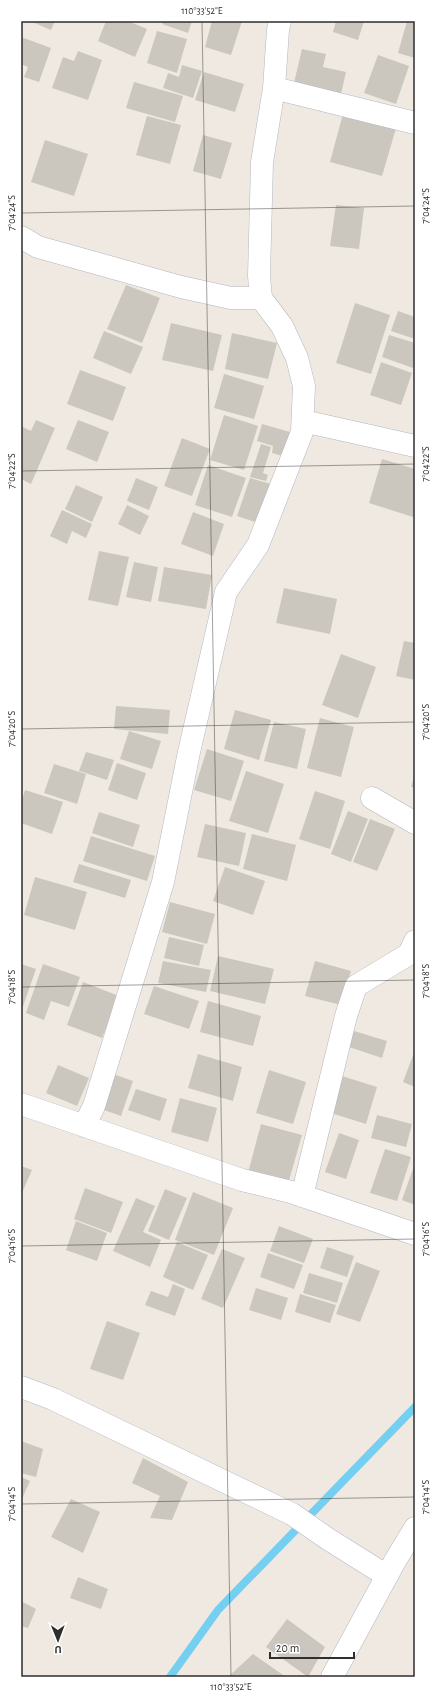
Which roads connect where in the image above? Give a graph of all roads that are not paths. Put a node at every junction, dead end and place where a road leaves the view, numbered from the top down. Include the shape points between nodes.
1 (280, 21) edge
2 (274, 88) junction
3 (415, 122) edge
4 (21, 237) edge
5 (262, 298) junction
6 (303, 421) junction
7 (415, 446) edge
8 (372, 798) dead end
9 (415, 823) edge
10 (415, 941) edge
11 (21, 1104) edge
12 (84, 1126) junction
13 (302, 1196) junction
14 (415, 1234) edge
15 (21, 1387) edge
16 (415, 1528) edge
17 (387, 1576) junction
18 (332, 1677) edge

1 - 2 street
2 - 3 street
2 - 5 street via 262,162 259,276
4 - 5 street via 38,248 181,287 231,298
5 - 6 street via 282,326 297,358 304,386
6 - 7 street
6 - 12 street via 302,432 258,545 226,592 163,882 94,1106
8 - 9 street
10 - 13 street via 409,954 356,986 346,1016
11 - 12 street
12 - 13 street via 242,1180
13 - 14 street
15 - 17 street via 53,1399 292,1514
16 - 17 street
17 - 18 street

